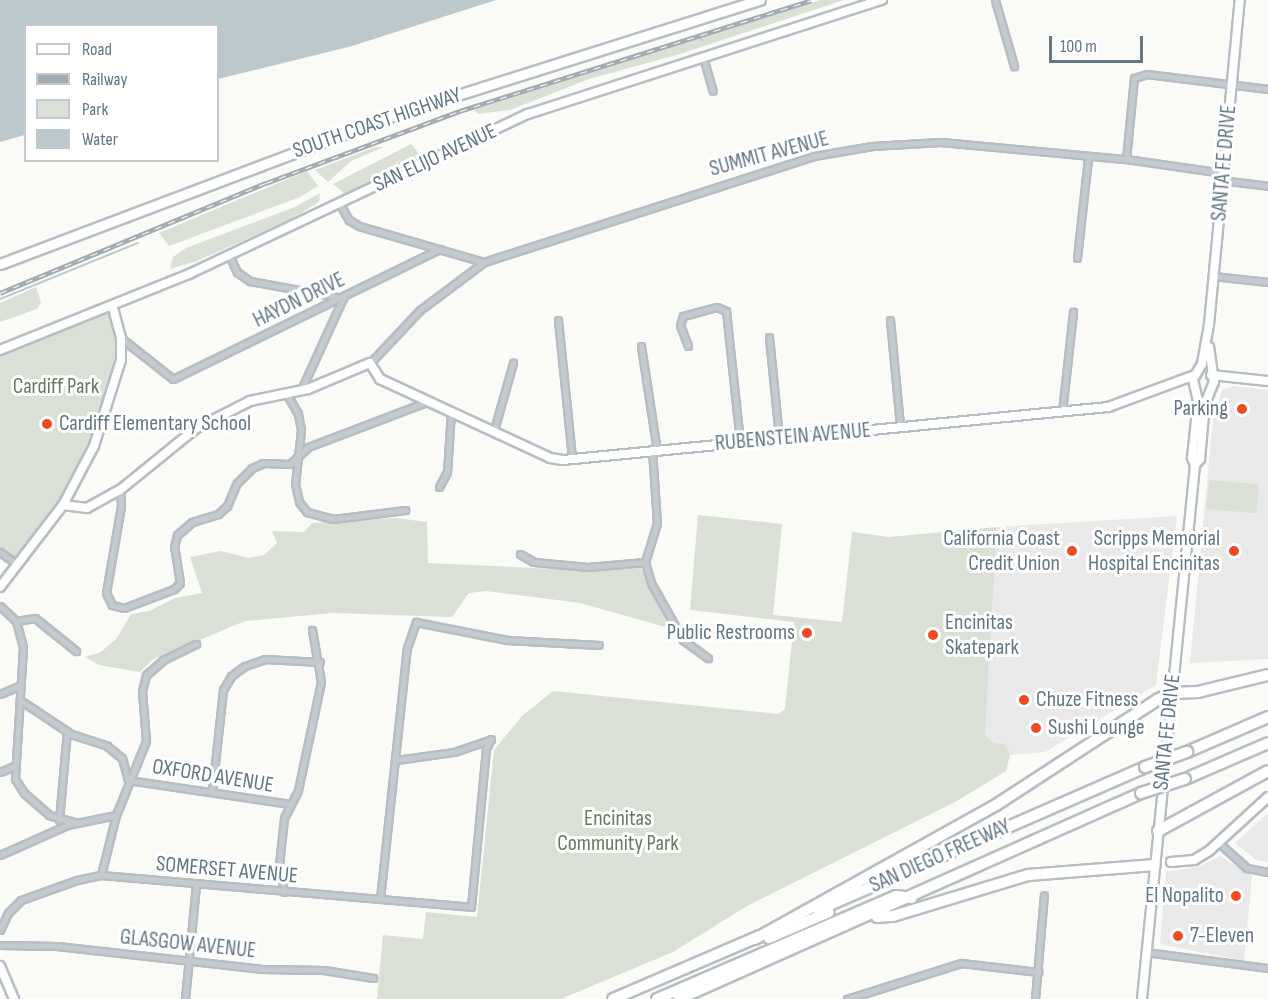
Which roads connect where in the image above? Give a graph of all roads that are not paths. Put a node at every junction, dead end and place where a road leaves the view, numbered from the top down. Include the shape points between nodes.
1 (760, 0) edge
2 (882, 0) edge
3 (995, 0) edge
4 (1240, 0) edge
5 (703, 57) junction
6 (1014, 66) dead end
7 (1231, 85) junction
8 (1268, 88) edge
9 (713, 91) dead end
10 (1088, 158) junction
11 (1126, 159) junction
12 (1222, 179) junction
13 (1268, 186) edge
14 (339, 203) junction
15 (440, 249) junction
16 (229, 255) junction
17 (1077, 258) dead end
18 (484, 262) junction
19 (0, 264) edge
20 (1214, 276) junction
21 (1268, 282) edge
22 (343, 298) junction
23 (112, 305) junction
24 (1073, 312) dead end
25 (558, 320) dead end
26 (890, 320) dead end
27 (1209, 325) junction
28 (769, 337) dead end
29 (121, 338) junction
30 (688, 345) dead end
31 (641, 346) dead end
32 (0, 350) edge
33 (370, 363) junction
34 (513, 363) dead end
35 (1197, 374) junction
36 (1211, 374) junction
37 (1238, 378) junction
38 (1268, 381) edge
39 (1165, 387) junction
40 (302, 388) junction
41 (1196, 388) junction
42 (1210, 388) junction
43 (285, 391) junction
44 (430, 400) junction
45 (451, 409) junction
46 (1062, 412) junction
47 (900, 426) junction
48 (494, 430) junction
49 (779, 438) junction
50 (740, 441) junction
51 (654, 450) junction
52 (299, 453) junction
53 (572, 459) junction
54 (1195, 465) junction
55 (439, 487) dead end
56 (120, 490) junction
57 (63, 505) junction
58 (405, 510) dead end
59 (0, 552) edge
60 (520, 554) dead end
61 (645, 562) junction
62 (19, 566) junction
63 (0, 587) edge
64 (0, 606) edge
65 (16, 621) junction
66 (312, 630) dead end
67 (196, 644) dead end
68 (599, 645) dead end
69 (76, 651) dead end
70 (708, 658) dead end
71 (320, 662) junction
72 (1268, 675) edge
73 (19, 686) junction
74 (1171, 693) junction
75 (0, 694) edge
76 (20, 700) junction
77 (1268, 717) edge
78 (67, 731) junction
79 (1268, 743) edge
80 (396, 760) junction
81 (14, 766) junction
82 (1268, 771) edge
83 (0, 772) edge
84 (128, 780) junction
85 (212, 791) junction
86 (1268, 797) edge
87 (290, 804) junction
88 (116, 815) junction
89 (59, 820) junction
90 (77, 823) junction
91 (1158, 831) junction
92 (1219, 843) junction
93 (0, 855) edge
94 (1170, 862) joint
95 (1155, 865) junction
96 (1268, 872) edge
97 (900, 874) junction
98 (101, 875) junction
99 (196, 885) junction
100 (284, 892) junction
101 (1044, 895) dead end
102 (912, 898) junction
103 (380, 899) junction
104 (870, 917) junction
105 (0, 930) edge
106 (755, 939) junction
107 (0, 945) edge
108 (1146, 952) junction
109 (191, 958) junction
110 (0, 966) edge
111 (1268, 968) edge
112 (1038, 972) junction
113 (373, 978) dead end
114 (14, 999) edge
115 (185, 999) edge
116 (613, 999) edge
117 (631, 999) edge
118 (657, 999) edge
119 (679, 999) edge
120 (847, 999) edge
121 (1035, 999) edge
122 (1142, 999) edge

1 - 19 main road, SOUTH COAST HIGHWAY via 380,120
2 - 5 main road, SAN ELIJO AVENUE
3 - 6 street
4 - 7 main road, SANTA FE DRIVE
5 - 9 street
5 - 14 main road, SAN ELIJO AVENUE via 528,114
7 - 8 street
7 - 11 street via 1147,74 1134,78
7 - 12 main road, SANTA FE DRIVE
10 - 11 street, SUMMIT AVENUE
10 - 17 street
10 - 18 street, SUMMIT AVENUE via 941,142 872,146 782,164
11 - 12 street, SUMMIT AVENUE via 1216,172
12 - 13 street, SUMMIT AVENUE
12 - 20 main road, SANTA FE DRIVE
14 - 15 street via 349,220 359,226
14 - 16 main road, SAN ELIJO AVENUE
15 - 18 street
15 - 22 street, HAYDN DRIVE
16 - 22 street via 237,272 250,281
16 - 23 main road, SAN ELIJO AVENUE
18 - 33 street, SUMMIT AVENUE via 420,310
20 - 21 street
20 - 27 main road, SANTA FE DRIVE
22 - 29 street, HAYDN DRIVE via 173,379
22 - 40 street
23 - 29 main road
23 - 32 main road, SAN ELIJO AVENUE
24 - 46 street
25 - 53 street
26 - 47 street
27 - 35 main road, SANTA FE DRIVE
27 - 36 main road, SANTA FE DRIVE
28 - 49 street
29 - 57 main road via 120,369 110,401 87,462
30 - 50 street via 680,325 682,315 717,307 726,311
31 - 51 street
33 - 40 main road via 345,376
33 - 44 main road, RUBENSTEIN AVENUE via 381,379
34 - 48 street
35 - 36 main road
35 - 39 main road, RUBENSTEIN AVENUE
35 - 41 main road, SANTA FE DRIVE
36 - 37 main road
36 - 42 main road, SANTA FE DRIVE
37 - 38 main road
37 - 42 main road, RUBENSTEIN AVENUE
39 - 41 main road, RUBENSTEIN AVENUE
39 - 46 main road, RUBENSTEIN AVENUE via 1108,407
40 - 43 main road
41 - 42 main road, RUBENSTEIN AVENUE
41 - 54 main road, SANTA FE DRIVE via 1192,458
42 - 54 main road, SANTA FE DRIVE via 1200,459
43 - 52 street via 298,414
43 - 56 main road via 250,401 195,429
44 - 45 main road, RUBENSTEIN AVENUE
44 - 52 street
45 - 48 main road, RUBENSTEIN AVENUE
45 - 55 street via 447,472
46 - 47 main road, RUBENSTEIN AVENUE
47 - 49 main road, RUBENSTEIN AVENUE
48 - 53 main road, RUBENSTEIN AVENUE via 550,458
49 - 50 main road, RUBENSTEIN AVENUE
50 - 51 main road, RUBENSTEIN AVENUE
51 - 53 main road, RUBENSTEIN AVENUE
51 - 61 street via 657,523
52 - 56 street via 290,464 263,463 252,468 237,483 227,506 218,514 182,529 174,547 181,581 174,589 124,608 112,605 106,593 121,506
52 - 58 street via 296,492 303,508 313,515 333,519
54 - 74 main road, SANTA FE DRIVE
56 - 57 main road via 87,508
57 - 62 main road
59 - 62 street
60 - 61 street via 534,562 588,567
61 - 70 street via 651,583 684,640
62 - 63 main road
64 - 65 street
65 - 69 street via 35,618
65 - 73 street via 23,647
66 - 71 street
67 - 84 street via 156,665 143,684 146,741
68 - 80 street via 507,640 416,622 407,648
71 - 85 street via 265,659 231,676 223,690
71 - 87 street via 321,681 306,757
72 - 74 highway via 1198,692
73 - 75 street
73 - 76 street
74 - 91 main road, SANTA FE DRIVE
74 - 106 highway via 996,805
76 - 78 street, OXFORD AVENUE
76 - 81 street
77 - 97 highway, SAN DIEGO FREEWAY, bridge
78 - 84 street, OXFORD AVENUE via 107,746 122,758
78 - 89 street
79 - 102 highway, SAN DIEGO FREEWAY, bridge via 1141,794
80 - 103 street
80 - 103 street, SOMERSET AVENUE via 454,752 491,739 486,748 471,907
81 - 83 street
81 - 89 street via 15,779 24,793
82 - 91 highway
84 - 85 street, OXFORD AVENUE
84 - 88 street
85 - 87 street, OXFORD AVENUE via 241,799
86 - 92 main road
87 - 100 street via 280,846
88 - 90 street
88 - 98 street
89 - 90 street
90 - 93 street
91 - 95 main road, SANTA FE DRIVE
92 - 94 main road via 1198,859
92 - 96 street via 1247,868
94 - 95 street
95 - 104 highway via 1028,875 893,916
95 - 108 main road, SANTA FE DRIVE
97 - 106 highway, SAN DIEGO FREEWAY
97 - 117 highway via 890,885
98 - 99 street, SOMERSET AVENUE
98 - 105 street, SOMERSET AVENUE via 21,900 8,913
99 - 100 street, SOMERSET AVENUE
99 - 109 street
100 - 103 street, SOMERSET AVENUE
101 - 112 street
102 - 104 highway, SAN DIEGO FREEWAY
102 - 118 highway via 896,896
104 - 119 highway, SAN DIEGO FREEWAY
106 - 116 highway, SAN DIEGO FREEWAY
107 - 109 street, GLASGOW AVENUE
108 - 111 street
108 - 122 main road, SANTA FE DRIVE
109 - 113 street, GLASGOW AVENUE via 261,969 324,970
109 - 115 street
110 - 114 main road
112 - 120 street via 962,963
112 - 121 street

